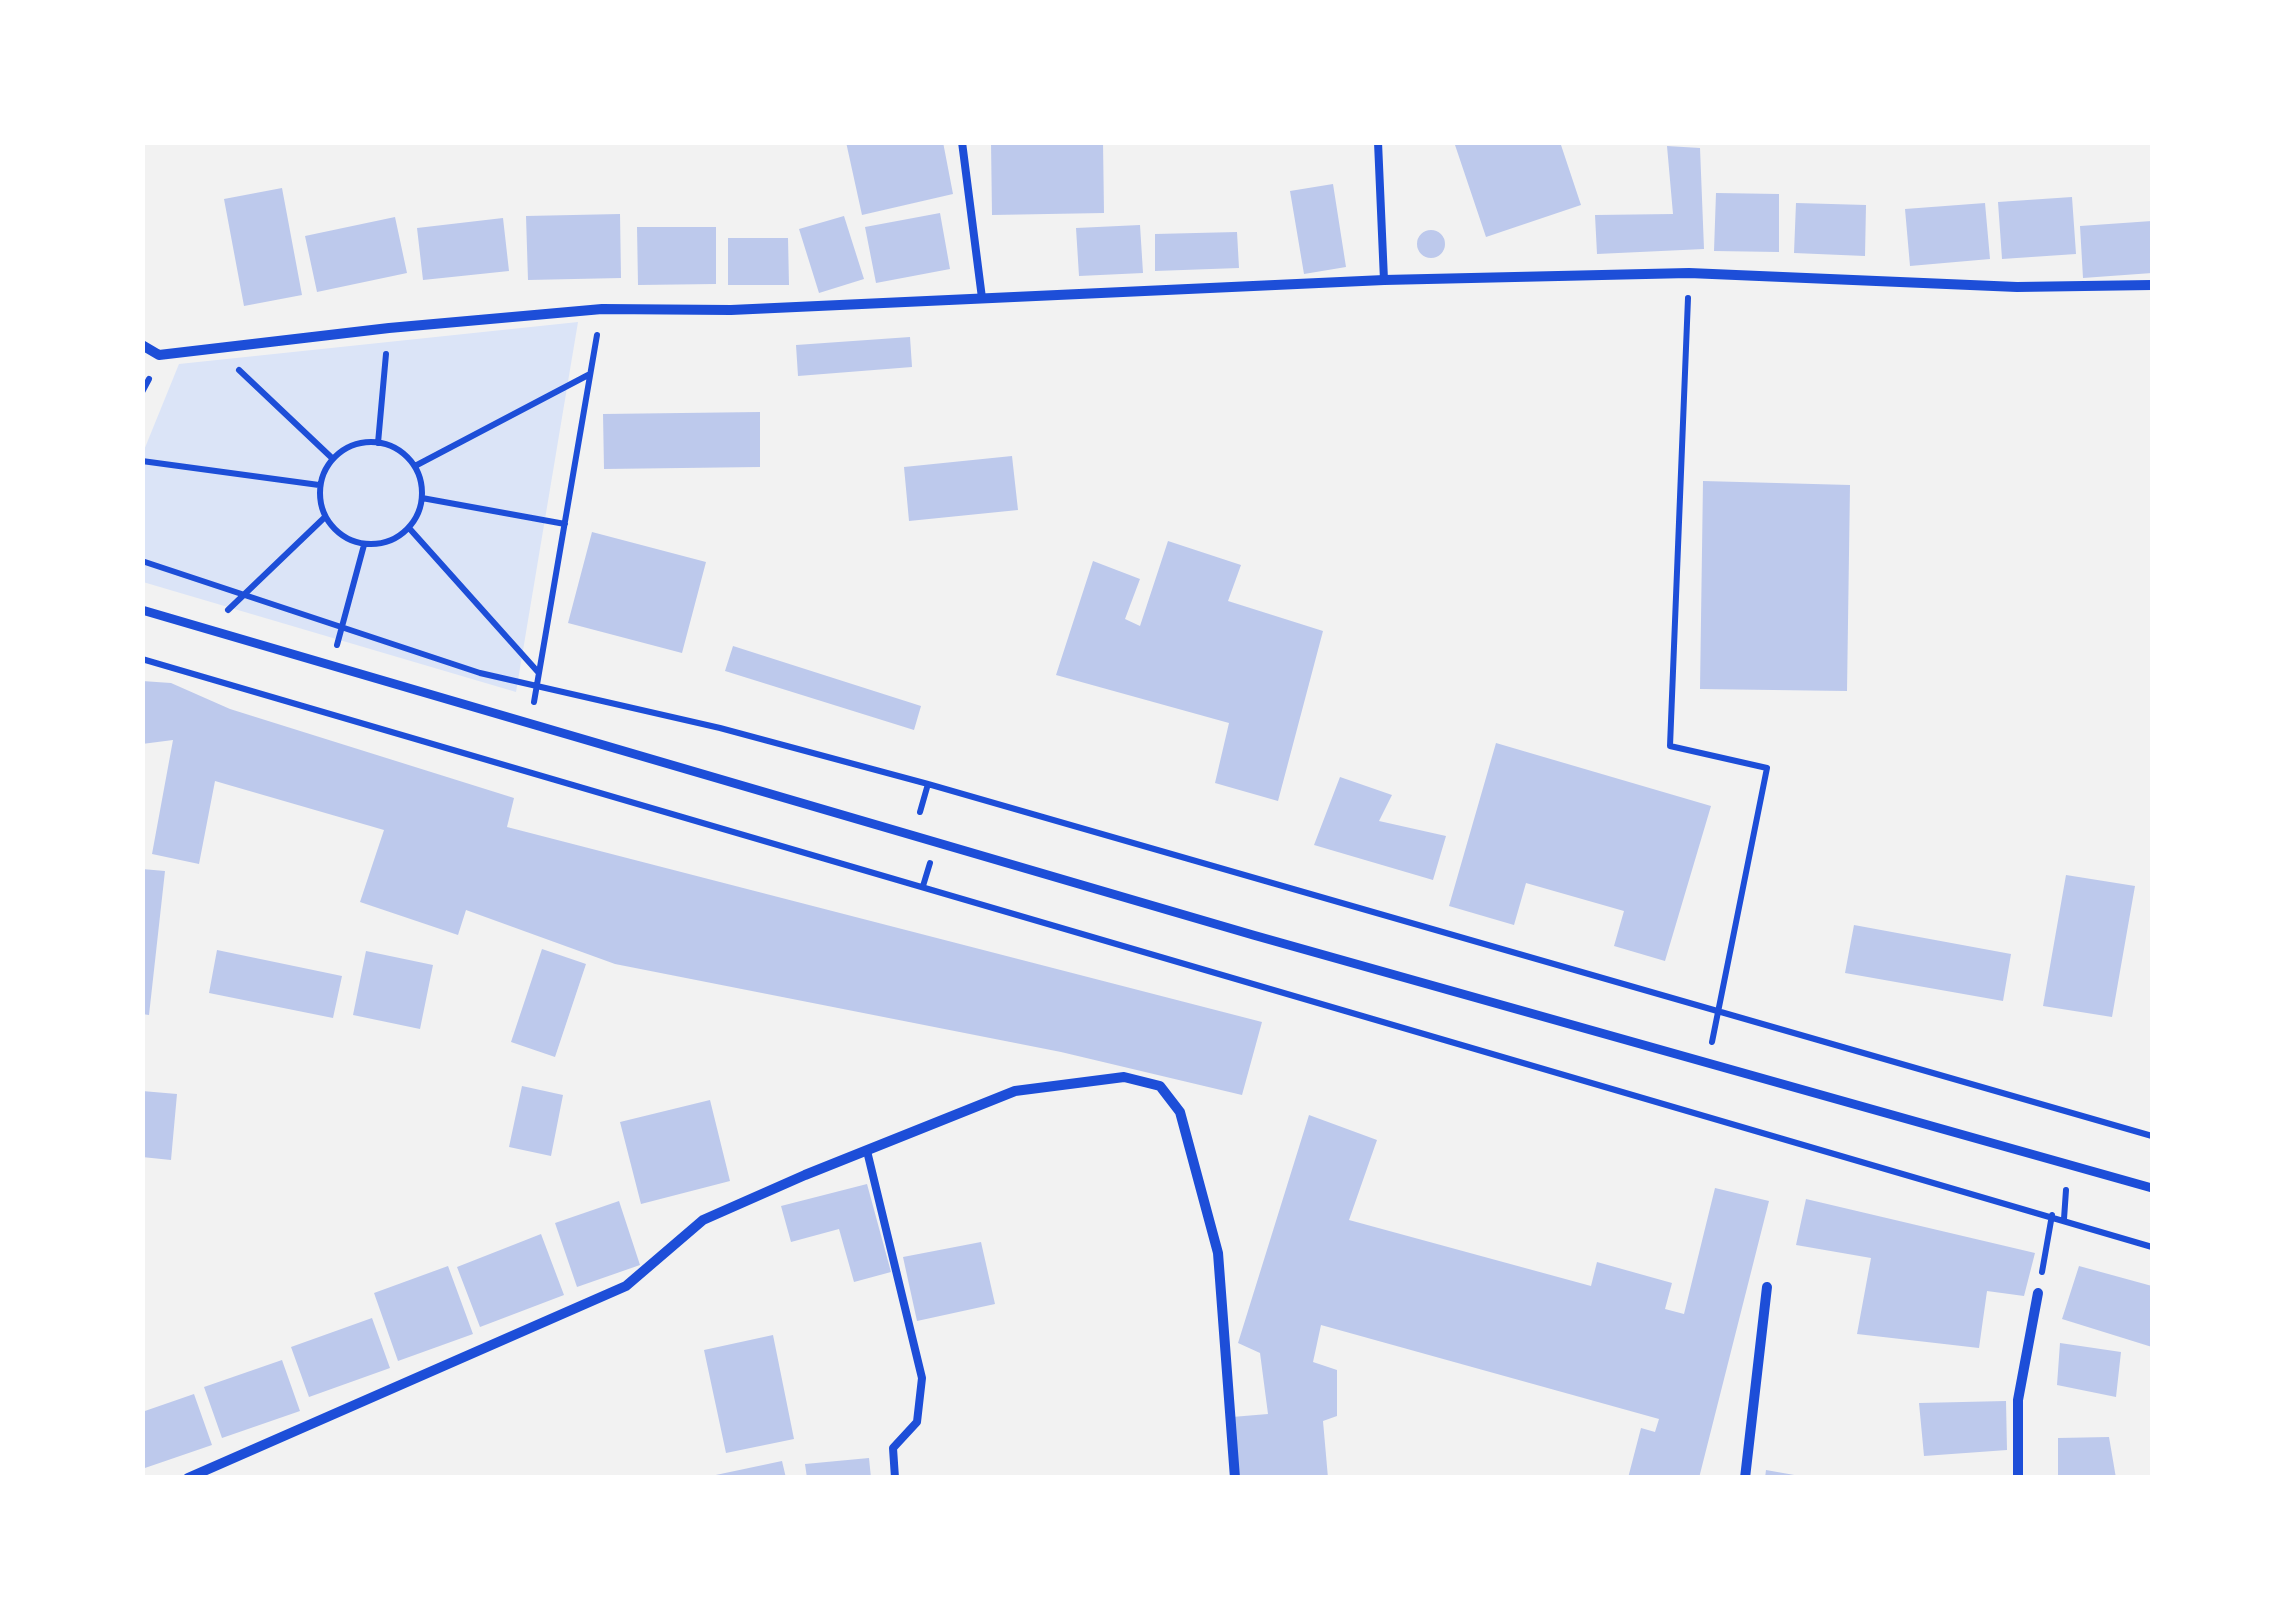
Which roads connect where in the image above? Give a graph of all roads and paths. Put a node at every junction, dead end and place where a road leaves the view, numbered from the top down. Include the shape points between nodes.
1 (962, 142) edge
2 (1378, 142) edge
3 (1689, 273) junction
4 (1384, 280) junction
5 (2152, 286) edge
6 (982, 298) junction
7 (602, 309) junction
8 (389, 328) junction
9 (142, 345) edge
10 (215, 347) junction
11 (591, 373) junction
12 (378, 442) junction
13 (333, 458) junction
14 (142, 462) edge
15 (415, 466) junction
16 (319, 485) junction
17 (422, 498) junction
18 (325, 518) junction
19 (565, 524) junction
20 (409, 528) junction
21 (364, 544) junction
22 (142, 561) edge
23 (244, 595) junction
24 (142, 610) edge
25 (342, 627) junction
26 (208, 630) junction
27 (142, 659) edge
28 (331, 666) junction
29 (539, 673) junction
30 (536, 686) junction
31 (530, 724) junction
32 (1719, 1011) junction
33 (1708, 1062) junction
34 (2152, 1136) edge
35 (867, 1150) junction
36 (2152, 1188) edge
37 (2052, 1215) junction
38 (2152, 1247) edge
39 (1767, 1287) dead end
40 (2038, 1292) joint
41 (188, 1478) edge
42 (895, 1478) edge
43 (1235, 1478) edge
44 (1745, 1478) edge
45 (2018, 1478) edge

1 - 6 lane
2 - 4 lane
3 - 4 street
3 - 5 street
3 - 32 path via 1670,746 1768,768
4 - 6 street
6 - 7 street
7 - 8 street
7 - 11 path
8 - 10 street
8 - 12 path
9 - 10 street via 160,355
10 - 13 path
11 - 15 path
11 - 19 path
12 - 13 path via 352,444
12 - 15 path
13 - 16 path
14 - 16 path
15 - 17 path
16 - 18 path
17 - 19 path
17 - 20 path
18 - 21 path via 334,531
18 - 23 path
19 - 29 path
20 - 21 path via 381,544
20 - 29 path
21 - 25 path
22 - 23 path
23 - 25 path
23 - 26 path
24 - 26 street
25 - 28 path
25 - 30 path
26 - 28 street
27 - 37 path
28 - 31 street
29 - 30 path
30 - 31 path
30 - 32 path via 910,779
31 - 33 street
32 - 33 path
32 - 34 path
33 - 36 street
35 - 41 street via 703,1220 626,1286
35 - 42 lane via 922,1378 917,1422 894,1448
35 - 43 street via 1015,1091 1124,1077 1160,1086 1180,1112 1218,1253
37 - 38 path
37 - 40 path
39 - 44 street
40 - 45 street via 2018,1400

